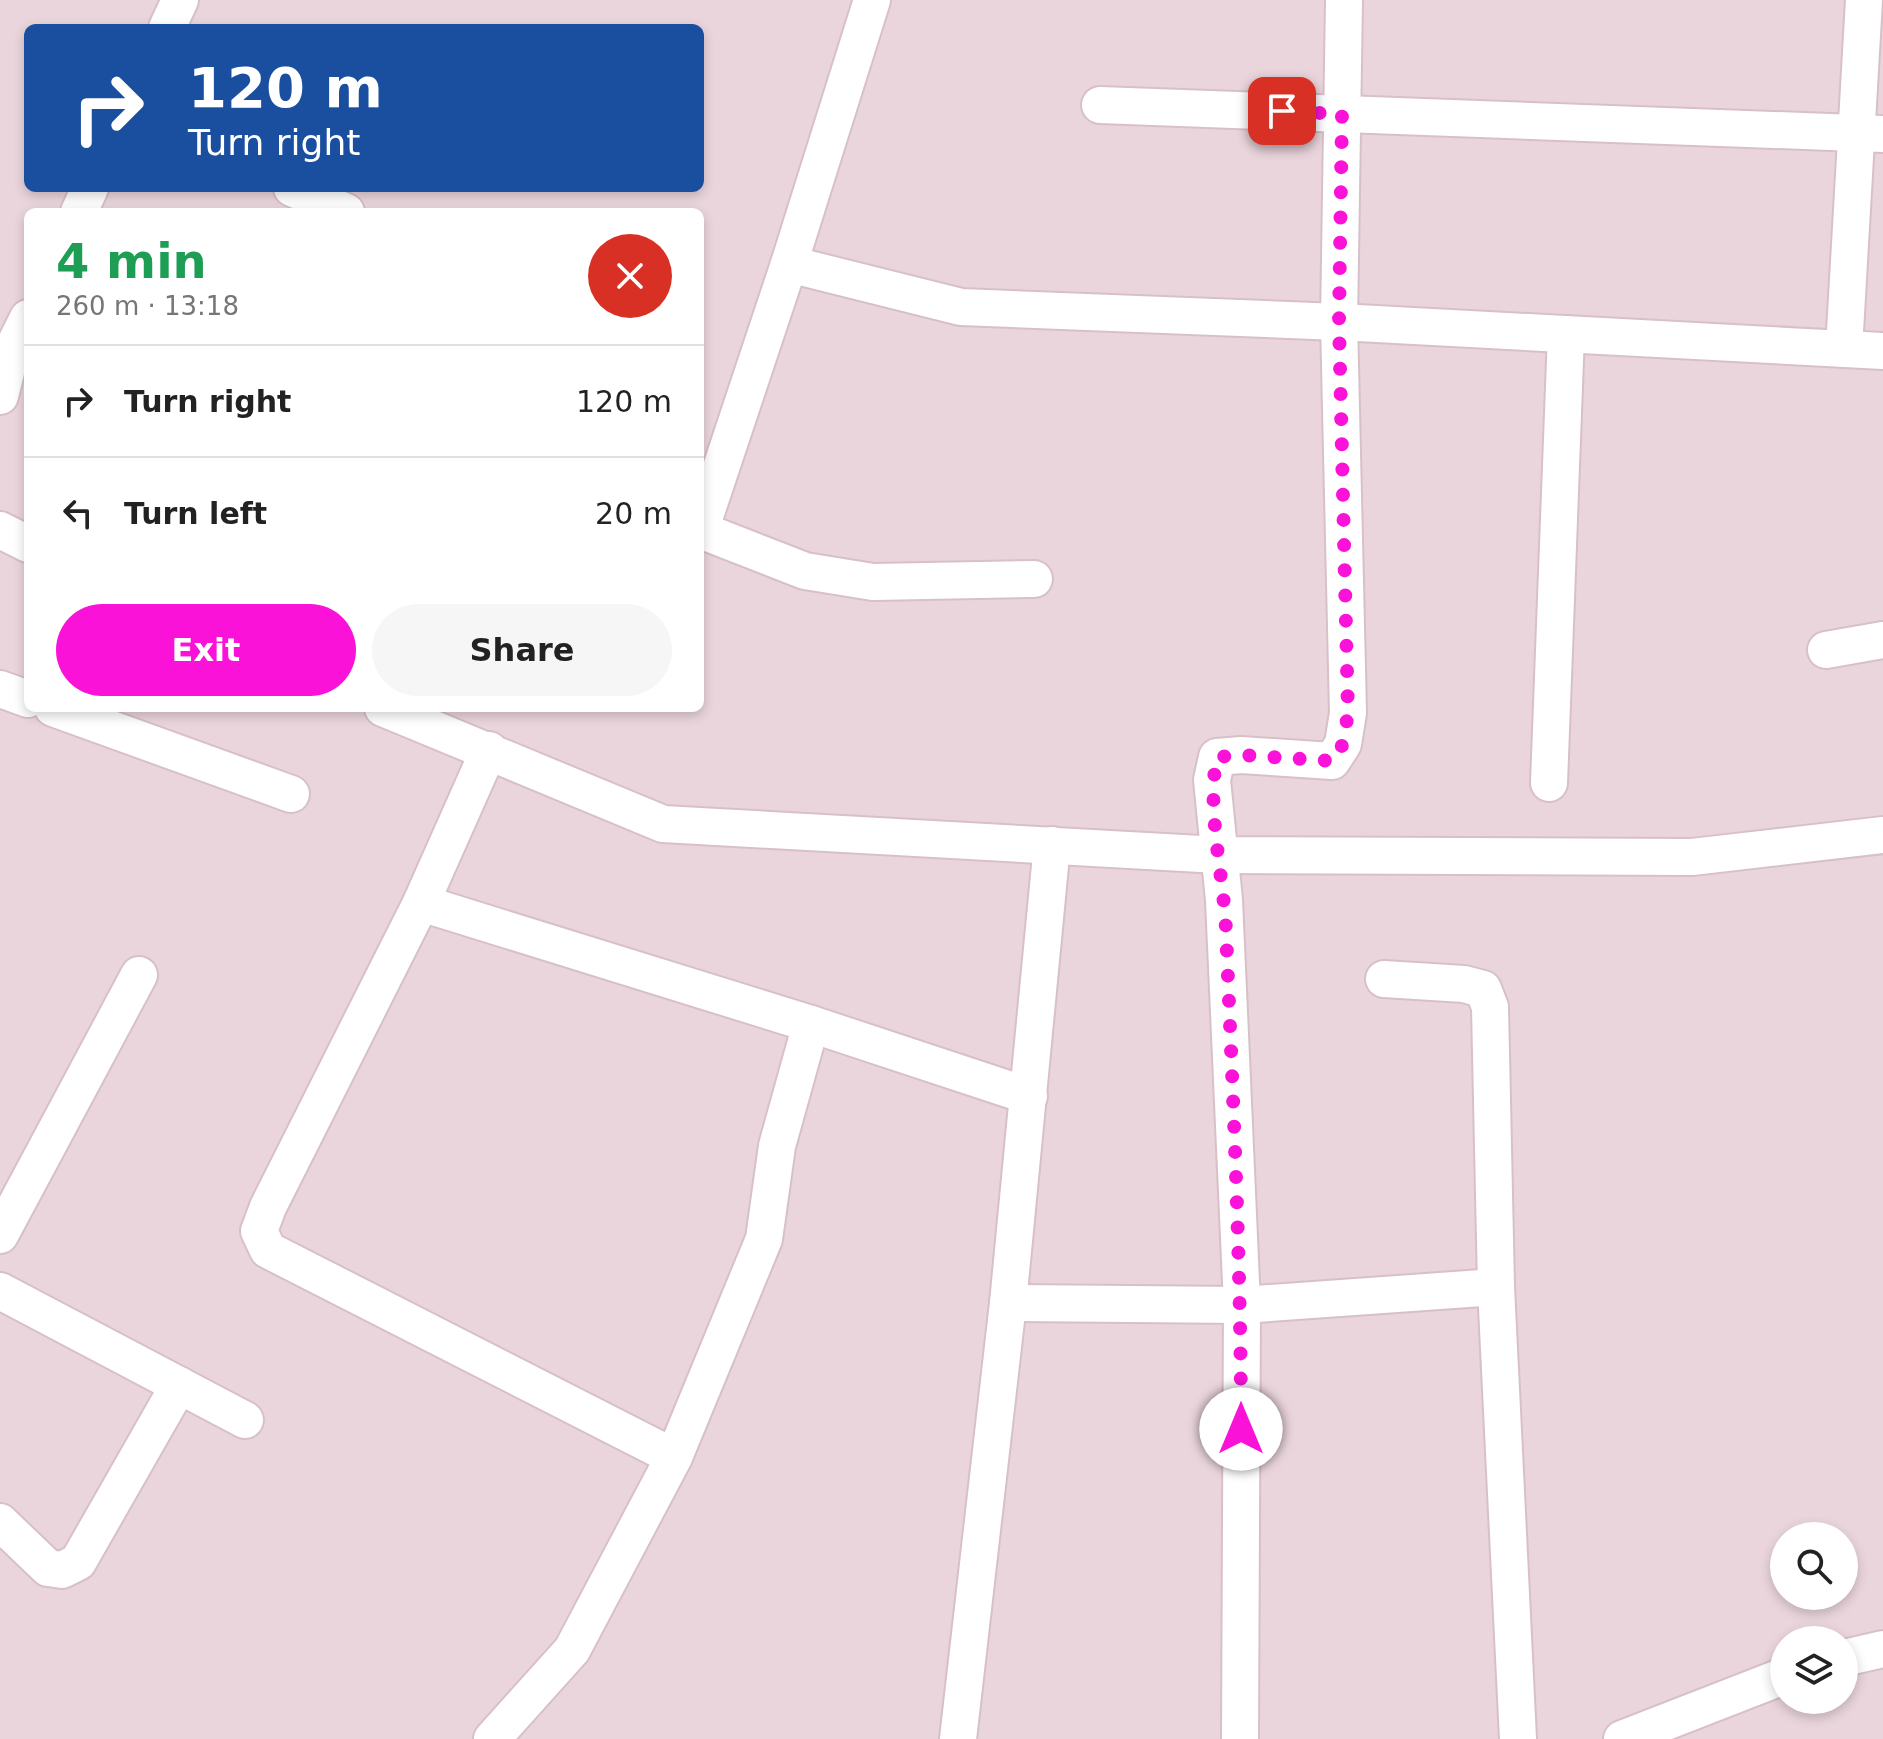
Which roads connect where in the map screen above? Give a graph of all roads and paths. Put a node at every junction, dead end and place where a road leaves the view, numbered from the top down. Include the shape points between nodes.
1 (180, 0) edge
2 (872, 0) edge
3 (1344, 0) edge
4 (1864, 0) edge
5 (169, 24) edge
6 (1100, 105) dead end
7 (1342, 114) junction
8 (1869, 133) edge
9 (301, 192) edge
10 (337, 208) edge
11 (789, 264) junction
12 (1339, 322) junction
13 (24, 326) edge
14 (1566, 334) junction
15 (1844, 349) junction
16 (1883, 351) edge
17 (0, 396) edge
18 (704, 518) edge
19 (0, 530) edge
20 (704, 532) edge
21 (24, 542) edge
22 (1034, 579) dead end
23 (1883, 640) edge
24 (1826, 650) dead end
25 (0, 689) edge
26 (24, 698) edge
27 (64, 712) edge
28 (393, 712) edge
29 (489, 750) junction
30 (1549, 783) dead end
31 (291, 794) dead end
32 (1883, 835) edge
33 (1052, 845) junction
34 (1219, 855) junction
35 (421, 903) junction
36 (139, 975) dead end
37 (1384, 979) dead end
38 (811, 1024) junction
39 (1029, 1096) junction
40 (0, 1235) edge
41 (1496, 1287) junction
42 (0, 1291) edge
43 (1008, 1303) junction
44 (1242, 1305) junction
45 (179, 1385) junction
46 (245, 1420) dead end
47 (674, 1457) junction
48 (0, 1522) edge
49 (1883, 1649) edge
50 (1858, 1655) edge
51 (1770, 1681) edge
52 (492, 1739) edge
53 (958, 1739) edge
54 (1240, 1739) edge
55 (1518, 1739) edge
56 (1622, 1739) edge

1 - 5 street
2 - 11 street
3 - 7 street
4 - 8 street
6 - 7 street
7 - 8 street
7 - 12 street
8 - 15 street
9 - 10 street
11 - 12 street via 961,307
11 - 18 street
12 - 14 street
12 - 34 street via 1348,713 1343,744 1332,761 1217,757 1212,780
13 - 17 street
14 - 15 street
14 - 30 street
15 - 16 street
19 - 21 street
20 - 22 street via 805,571 873,582
23 - 24 street
25 - 26 street
27 - 31 street
28 - 29 street
29 - 33 street via 663,824
29 - 35 street
32 - 34 street via 1692,857
33 - 34 street
33 - 39 street
34 - 44 street
35 - 38 street
35 - 47 street via 259,1231 268,1250
36 - 40 street
37 - 41 street via 1483,989 1490,1007
38 - 39 street
38 - 47 street via 777,1146 764,1239
39 - 43 street
41 - 44 street
41 - 55 street
42 - 45 street
43 - 44 street
43 - 53 street
44 - 54 street
45 - 46 street
45 - 48 street via 78,1562 62,1570 48,1568
47 - 52 street via 572,1650
49 - 50 street
51 - 56 street

